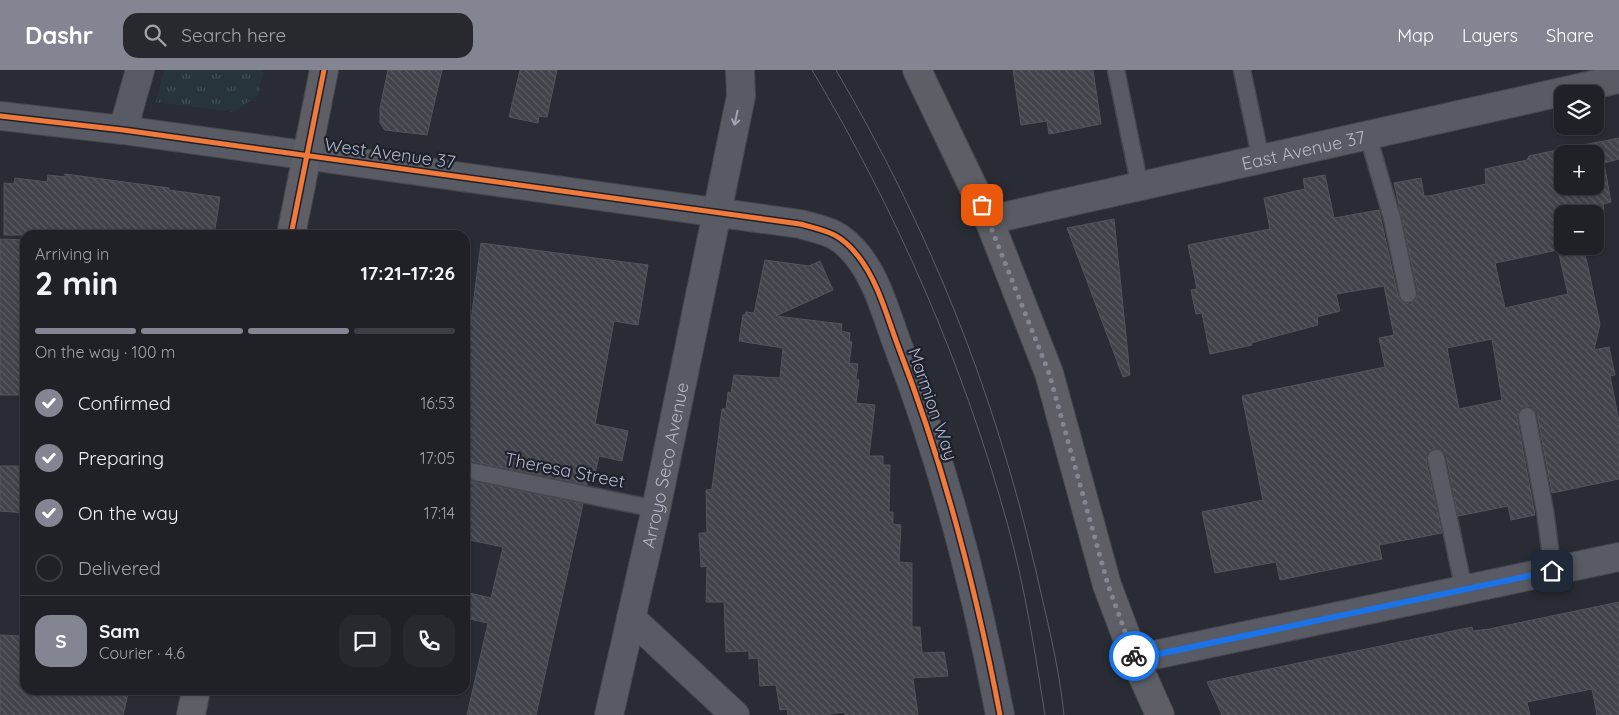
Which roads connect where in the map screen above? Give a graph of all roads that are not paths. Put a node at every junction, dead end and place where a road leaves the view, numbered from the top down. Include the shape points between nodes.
1 (140, 70) edge
2 (324, 70) edge
3 (740, 70) edge
4 (917, 70) edge
5 (1116, 70) edge
6 (1242, 70) edge
7 (1619, 80) edge
8 (0, 116) edge
9 (123, 130) junction
10 (1368, 136) junction
11 (306, 155) junction
12 (1261, 160) junction
13 (1140, 187) junction
14 (716, 214) junction
15 (989, 220) junction
16 (292, 230) edge
17 (1408, 294) dead end
18 (1527, 416) dead end
19 (1436, 458) dead end
20 (470, 471) edge
21 (656, 508) junction
22 (1619, 557) edge
23 (1552, 571) junction
24 (1464, 590) junction
25 (631, 618) junction
26 (1135, 659) junction
27 (195, 695) edge
28 (190, 715) edge
29 (609, 715) edge
30 (735, 715) edge
31 (1000, 715) edge
32 (1160, 715) edge

1 - 9 street
2 - 11 main road
3 -> 14 street via 741,96
4 - 15 main road
5 - 13 lane
6 - 12 lane
7 - 10 street, East Avenue 37
8 - 9 street, West Avenue 37
9 - 11 street, West Avenue 37
10 - 12 street, East Avenue 37
10 - 17 lane via 1392,218
11 - 14 street, West Avenue 37
11 - 16 main road
12 - 13 street, East Avenue 37
13 - 15 street, East Avenue 37
14 - 21 street, Arroyo Seco Avenue
14 - 31 street, Marmion Way via 800,224 834,233 858,256 875,287 925,416 958,528
15 - 26 main road via 1049,373 1108,585
18 - 23 lane
19 - 24 lane
20 - 21 lane, Theresa Street
21 - 25 street, Arroyo Seco Avenue
22 - 23 street
23 - 24 street
24 - 26 street
25 - 29 street, Arroyo Seco Avenue
25 - 30 street
26 - 32 main road
27 - 28 main road

